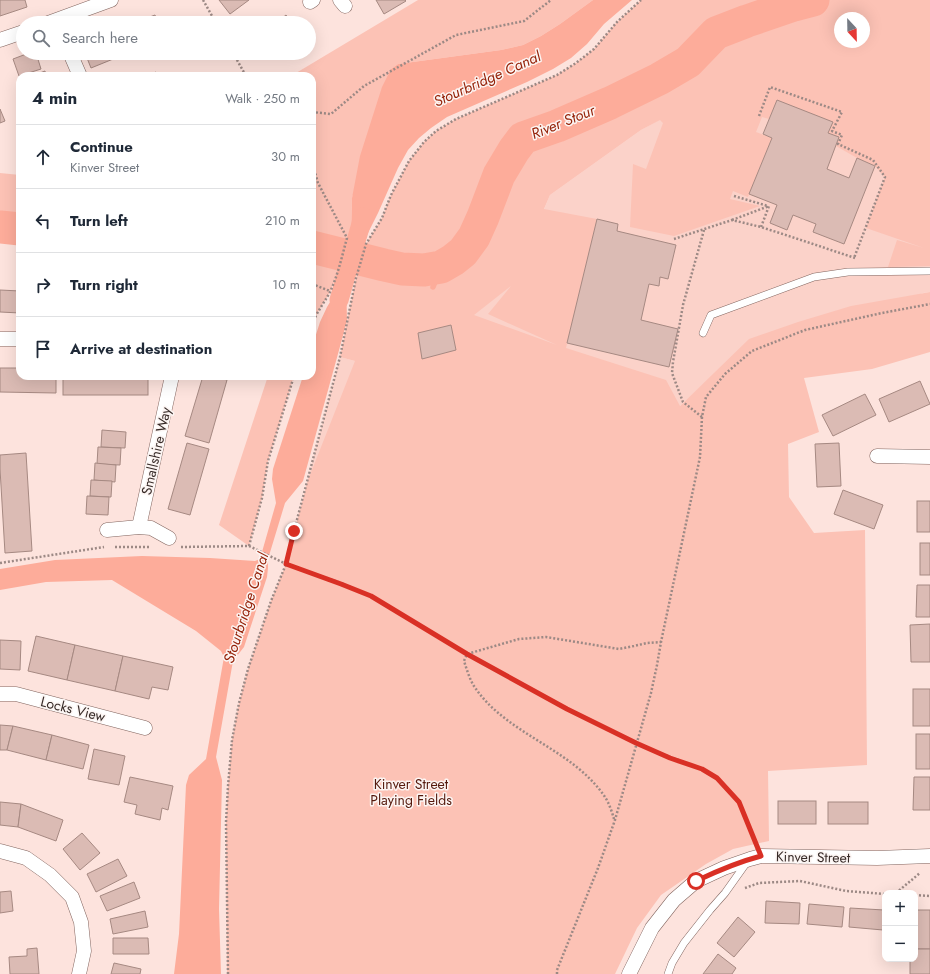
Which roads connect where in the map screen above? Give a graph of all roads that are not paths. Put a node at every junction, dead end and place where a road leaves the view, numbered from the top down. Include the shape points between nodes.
1 (111, 0) edge
2 (70, 16) edge
3 (16, 34) edge
4 (0, 40) edge
5 (73, 60) edge
6 (78, 72) edge
7 (930, 271) edge
8 (703, 333) dead end
9 (0, 339) edge
10 (16, 339) edge
11 (171, 380) edge
12 (877, 456) dead end
13 (930, 457) edge
14 (139, 527) junction
15 (107, 530) dead end
16 (174, 542) road end
17 (0, 694) edge
18 (145, 728) dead end
19 (0, 851) edge
20 (930, 856) edge
21 (755, 858) junction
22 (78, 974) edge
23 (629, 974) edge
24 (668, 974) edge

1 - 2 street
3 - 4 street
5 - 6 street
7 - 8 lane via 848,272 814,277 711,314
9 - 10 street
11 - 14 street, Smallshire Way
12 - 13 street
14 - 15 street
14 - 16 street via 151,528
17 - 18 street, Locks View via 16,694
19 - 22 street via 26,858 50,875 72,897 81,922 84,952
20 - 21 street, Kinver Street
21 - 23 street, Kinver Street via 696,881 674,900 652,928
21 - 24 lane via 684,943

